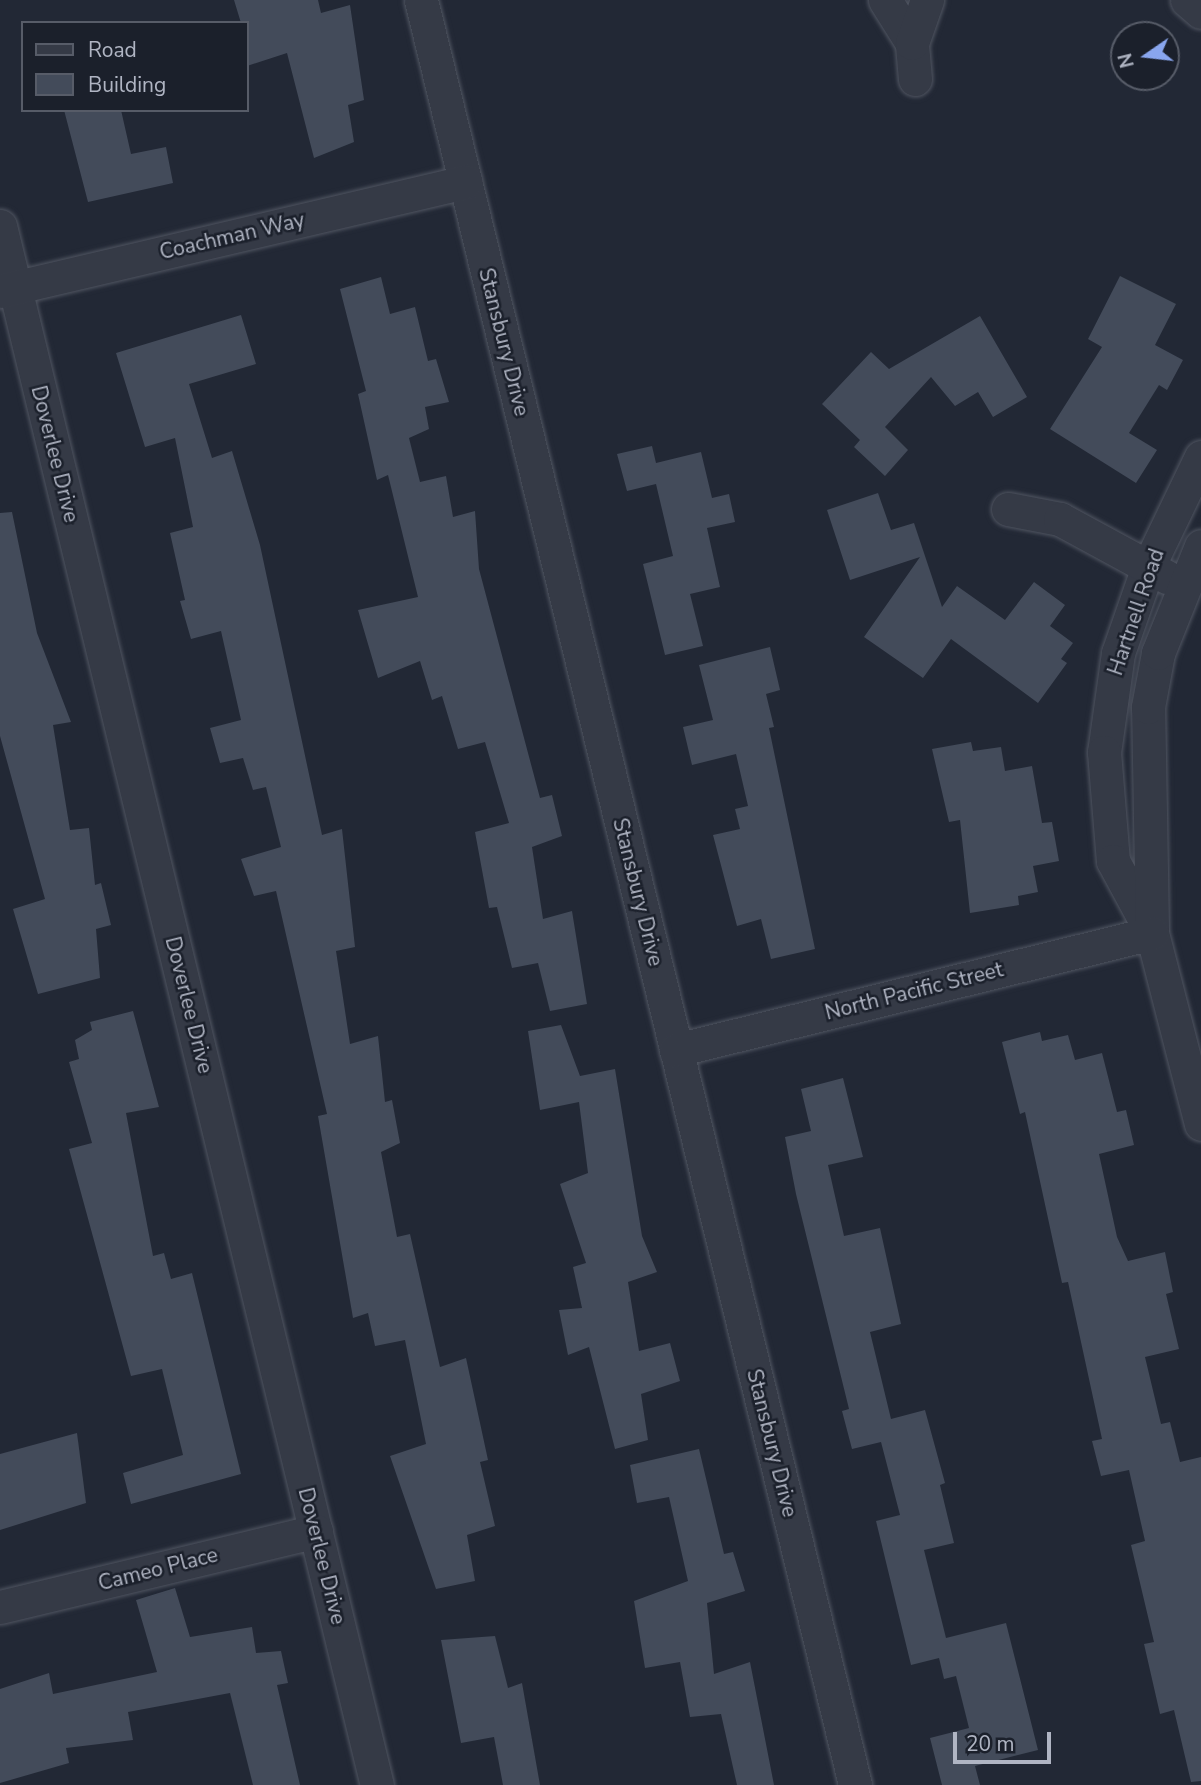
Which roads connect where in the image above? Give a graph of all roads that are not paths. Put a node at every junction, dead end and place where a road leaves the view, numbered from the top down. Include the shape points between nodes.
1 (421, 0) edge
2 (885, 0) edge
3 (926, 0) edge
4 (1187, 0) edge
5 (1201, 12) edge
6 (912, 43) junction
7 (915, 79) dead end
8 (465, 182) junction
9 (0, 226) edge
10 (8, 289) edge
11 (1201, 457) edge
12 (1009, 509) dead end
13 (1201, 546) edge
14 (1147, 567) junction
15 (1182, 584) junction
16 (1152, 933) junction
17 (676, 1050) junction
18 (1201, 1125) edge
19 (316, 1531) junction
20 (0, 1607) edge
21 (377, 1785) edge
22 (855, 1785) edge

1 - 8 street, Stansbury Drive
2 - 6 street
3 - 6 street
4 - 5 street
6 - 7 street
8 - 10 street, Coachman Way
8 - 17 street, Stansbury Drive
9 - 10 street, Doverlee Drive
10 - 19 street, Doverlee Drive
11 - 14 street, Hartnell Road
12 - 14 street via 1060,519
13 - 15 street, Hartnell Road
14 - 15 street
14 - 16 street, Hartnell Road via 1118,653 1104,751 1113,861
15 - 16 street, Hartnell Road via 1148,707
16 - 17 street, North Pacific Street
16 - 18 street, Hartnell Road
17 - 22 street, Stansbury Drive
19 - 20 street, Cameo Place
19 - 21 street, Doverlee Drive

